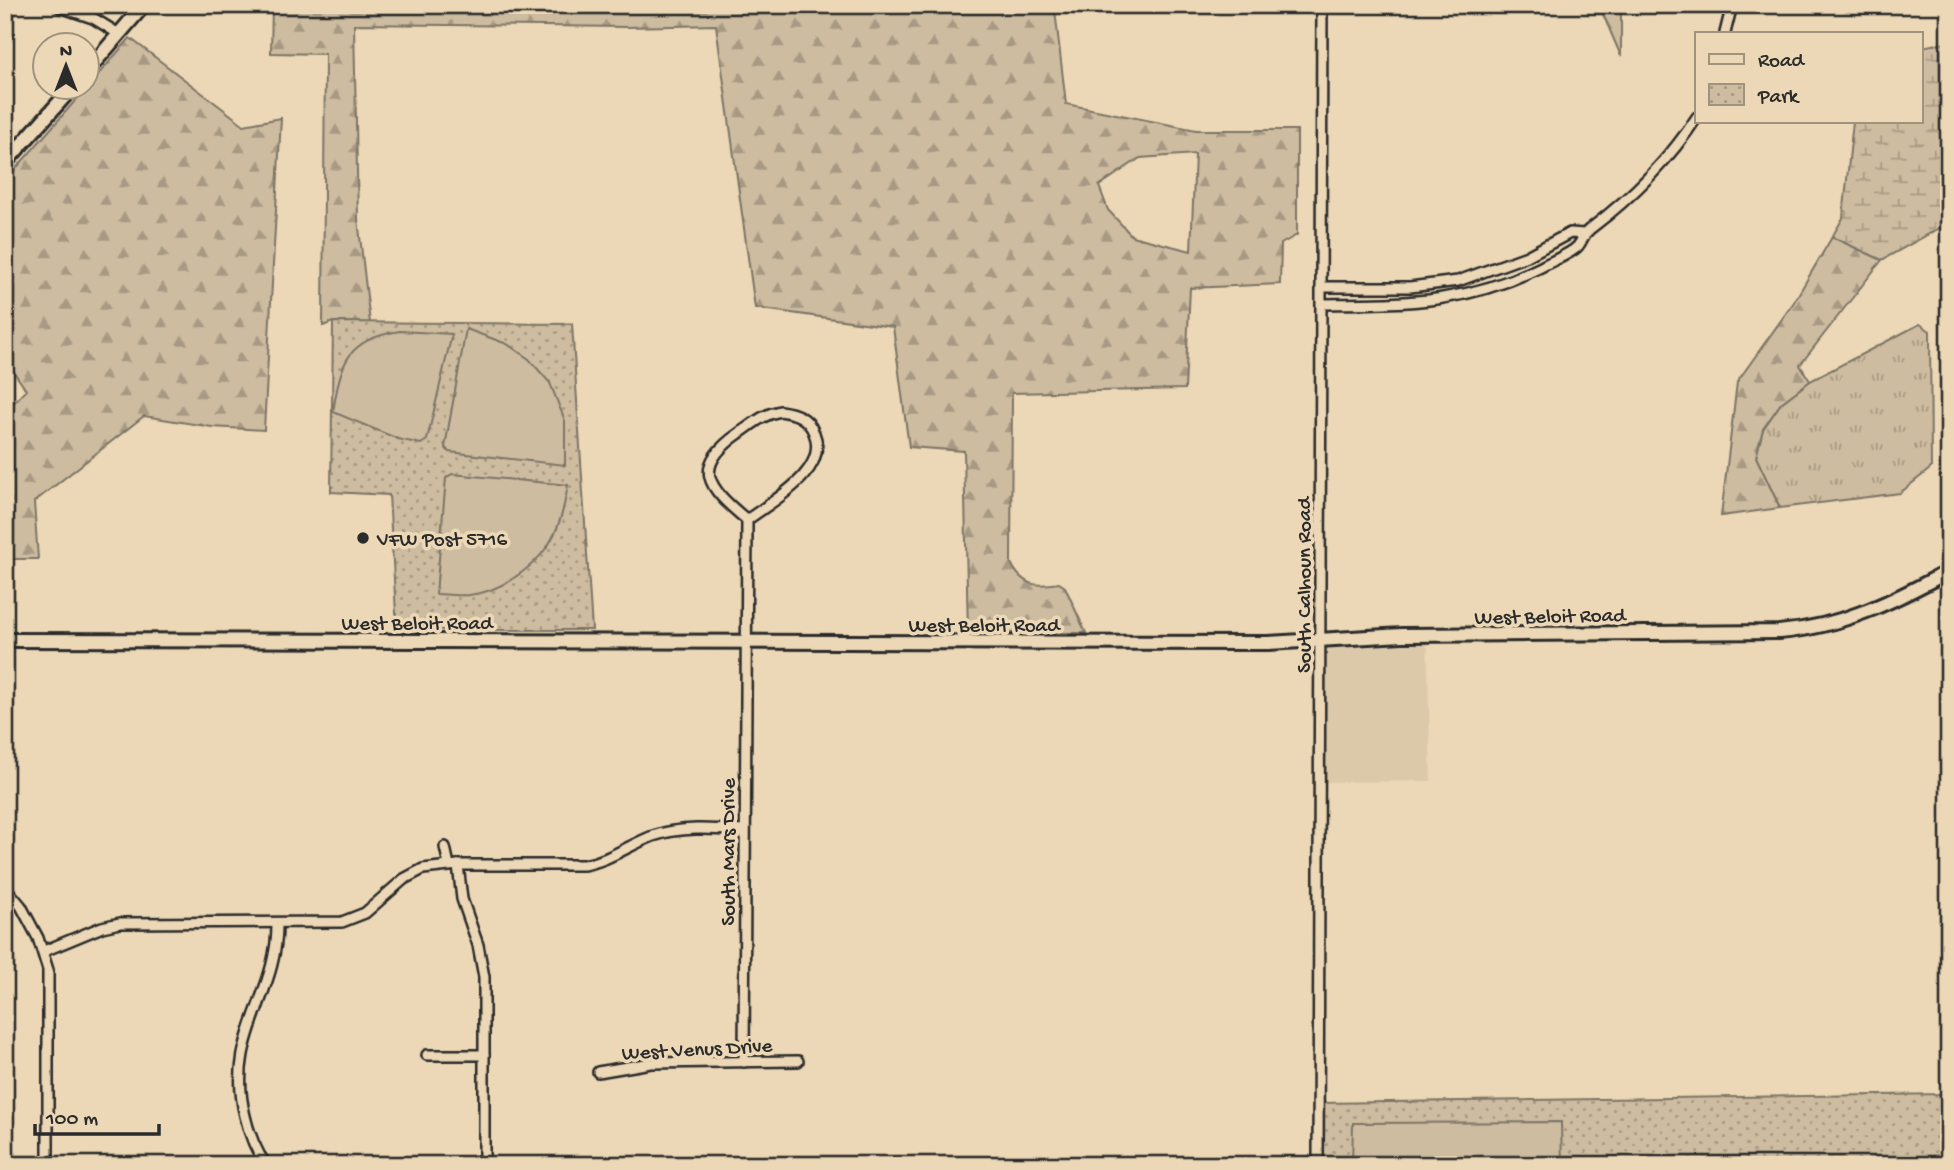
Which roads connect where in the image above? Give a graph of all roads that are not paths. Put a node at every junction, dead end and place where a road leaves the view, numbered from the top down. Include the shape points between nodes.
1 (144, 5) edge
2 (1322, 5) edge
3 (1732, 5) edge
4 (60, 6) edge
5 (61, 18) dead end
6 (1726, 32) edge
7 (119, 34) junction
8 (102, 54) edge
9 (59, 102) edge
10 (1695, 120) edge
11 (5, 163) edge
12 (1584, 234) junction
13 (1519, 259) junction
14 (1526, 274) junction
15 (1454, 281) junction
16 (1322, 287) junction
17 (1457, 297) junction
18 (1322, 304) junction
19 (747, 520) junction
20 (1949, 570) edge
21 (5, 640) edge
22 (1321, 640) junction
23 (745, 642) junction
24 (744, 831) junction
25 (445, 848) dead end
26 (454, 865) junction
27 (5, 887) edge
28 (277, 923) junction
29 (44, 951) junction
30 (427, 1055) dead end
31 (484, 1055) junction
32 (798, 1061) dead end
33 (744, 1062) junction
34 (598, 1072) dead end
35 (48, 1165) edge
36 (266, 1165) edge
37 (484, 1165) edge
38 (1318, 1165) edge

1 - 7 main road
2 - 16 street, South Calhoun Road
3 - 6 street
4 - 5 street
4 - 7 street
7 - 8 main road
9 - 11 main road
10 - 12 street via 1668,158 1626,202
12 - 13 street via 1570,233
12 - 14 street via 1578,246
13 - 14 street
13 - 15 street
14 - 17 street
15 - 16 street via 1409,287
15 - 17 street
16 - 18 street, South Calhoun Road
17 - 18 street via 1419,303
18 - 22 street, South Calhoun Road
19 - 19 street via 719,497 712,483 712,457 767,414 794,413 808,421 815,435 813,465 802,479
19 - 23 street, South Mars Drive
20 - 22 main road, West Beloit Road via 1869,612 1803,630
21 - 23 main road, West Beloit Road
22 - 23 main road, West Beloit Road
22 - 38 street, South Calhoun Road
23 - 24 street, South Mars Drive
24 - 26 street via 662,833 603,861 583,865
24 - 33 street, South Mars Drive
25 - 26 street
26 - 28 street via 414,872 355,918
26 - 31 street via 482,961
27 - 29 street via 21,906
28 - 29 street via 120,923
28 - 36 street via 274,961 251,1020 240,1068 242,1107
29 - 35 street via 50,994
30 - 31 street
31 - 37 street
32 - 33 street, West Venus Drive
33 - 34 street, West Venus Drive via 651,1063

